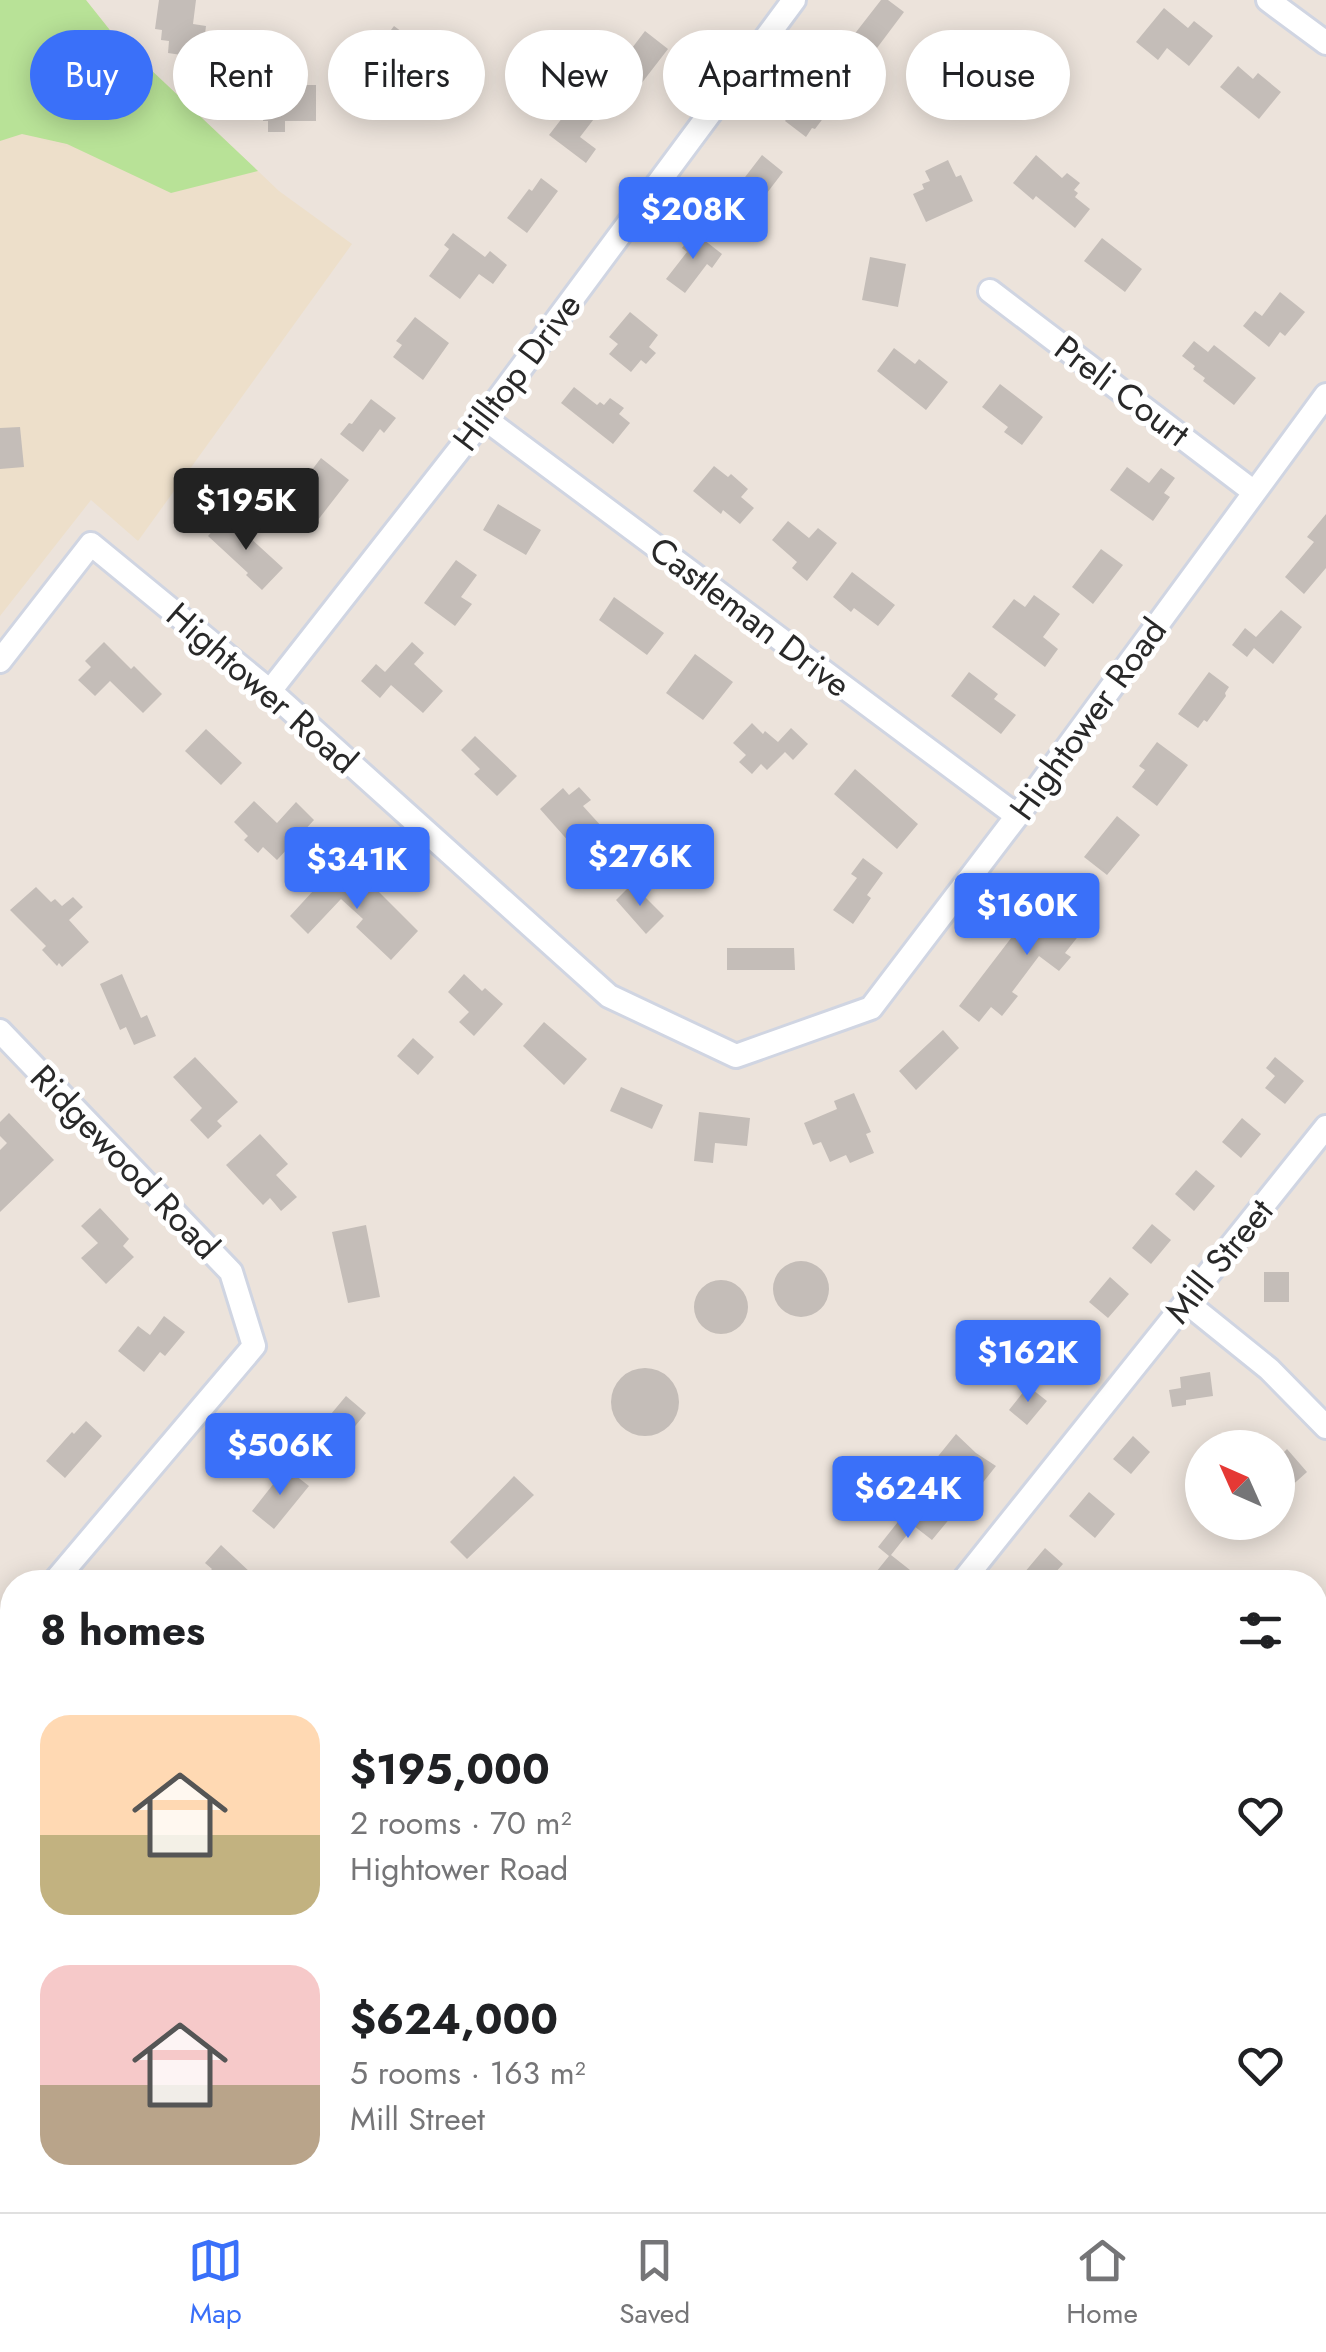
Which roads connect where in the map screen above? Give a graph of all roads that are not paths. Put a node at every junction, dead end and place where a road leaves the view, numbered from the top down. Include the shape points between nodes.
1 (794, 0) edge
2 (1268, 0) edge
3 (1326, 43) edge
4 (990, 290) dead end
5 (1326, 395) edge
6 (484, 418) junction
7 (1254, 492) junction
8 (0, 661) edge
9 (270, 691) junction
10 (1017, 816) junction
11 (0, 1031) edge
12 (1326, 1127) edge
13 (1186, 1302) junction
14 (1326, 1427) edge
15 (64, 1570) edge
16 (972, 1570) edge

1 - 6 street, Hilltop Drive
2 - 3 street
4 - 7 street, Preli Court
5 - 7 street, Hightower Road
6 - 9 street, Hilltop Drive
6 - 10 street, Castleman Drive
7 - 10 street, Hightower Road
8 - 9 street, Hightower Road via 91,544
9 - 10 street, Hightower Road via 609,996 736,1056 871,1008
11 - 15 street, Ridgewood Road via 231,1272 254,1346
12 - 13 street, Mill Street
13 - 14 street via 1270,1369
13 - 16 street, Mill Street

